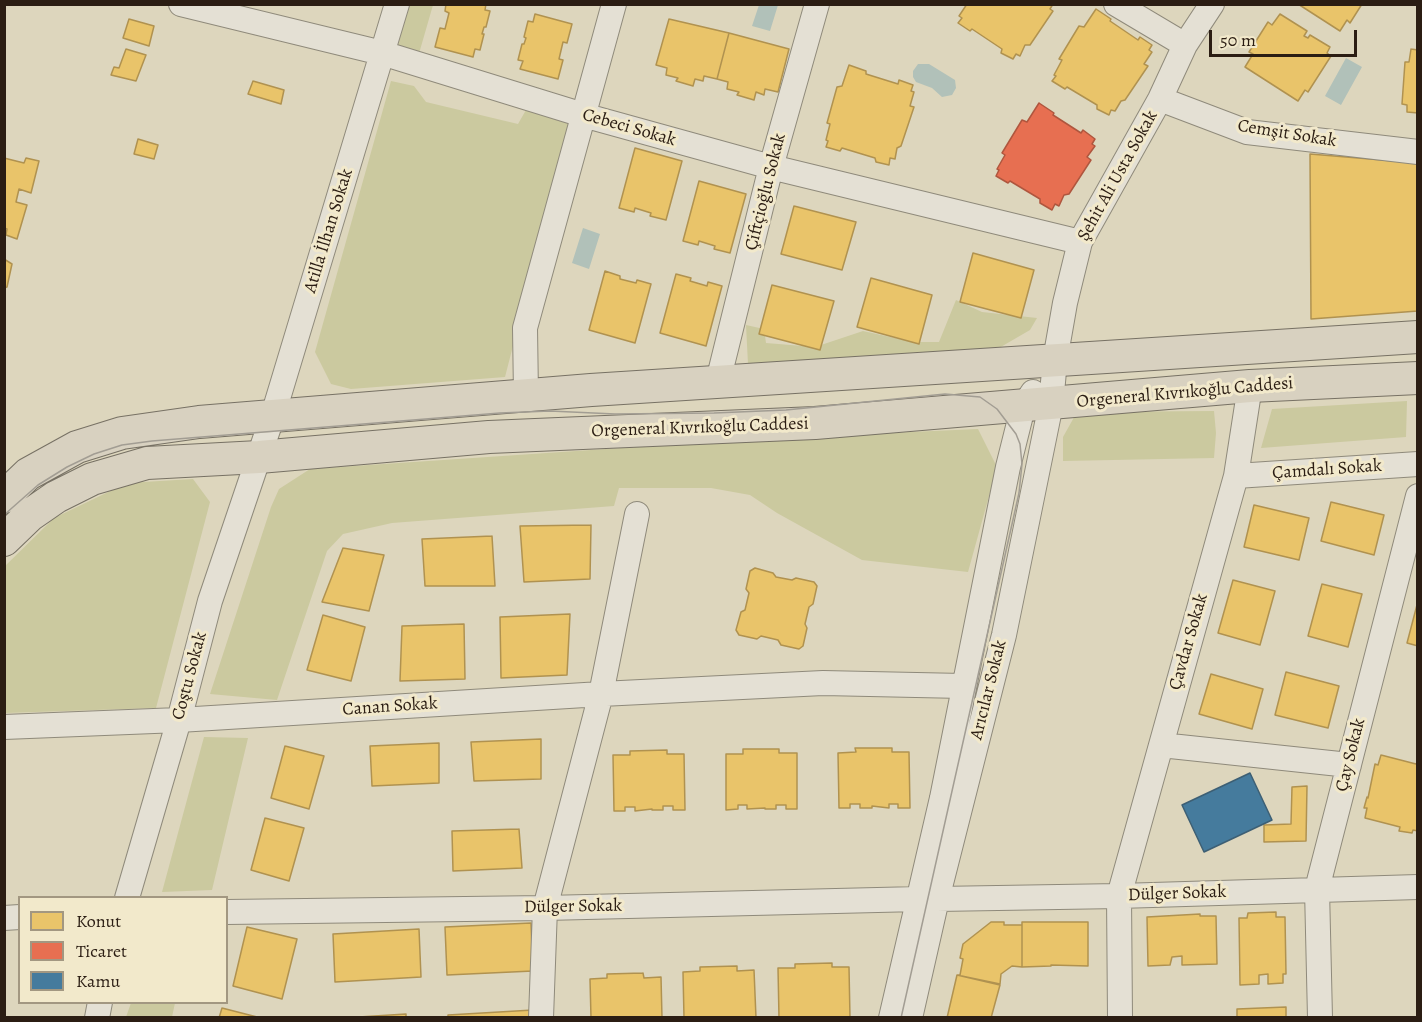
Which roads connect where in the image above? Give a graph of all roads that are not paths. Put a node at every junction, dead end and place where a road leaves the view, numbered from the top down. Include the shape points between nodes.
1 (181, 4) edge
2 (397, 4) edge
3 (614, 4) edge
4 (817, 4) edge
5 (1116, 4) edge
6 (1212, 4) edge
7 (1185, 45) junction
8 (382, 53) junction
9 (1160, 99) junction
10 (583, 115) junction
11 (1418, 152) edge
12 (771, 168) junction
13 (1080, 242) junction
14 (1418, 338) edge
15 (1055, 360) junction
16 (1418, 378) edge
17 (718, 381) junction
18 (1250, 386) junction
19 (526, 395) junction
20 (1037, 405) junction
21 (273, 415) junction
22 (259, 456) junction
23 (1418, 464) edge
24 (1236, 476) junction
25 (1418, 496) edge
26 (4, 497) edge
27 (637, 514) dead end
28 (4, 540) edge
29 (963, 686) junction
30 (601, 694) junction
31 (179, 720) junction
32 (4, 727) edge
33 (1161, 745) junction
34 (1349, 765) junction
35 (1418, 887) edge
36 (1317, 889) junction
37 (128, 896) edge
38 (1119, 896) junction
39 (928, 899) junction
40 (545, 908) junction
41 (228, 912) edge
42 (541, 1017) edge
43 (891, 1017) edge
44 (910, 1017) edge
45 (1120, 1017) edge
46 (1320, 1017) edge

1 - 8 street, Cebeci Sokak
2 - 8 street, Atilla İlhan Sokak
3 - 10 street
4 - 12 street, Çiftçioğlu Sokak
5 - 7 street
6 - 7 street, Şehit Ali Usta Sokak
7 - 9 street, Şehit Ali Usta Sokak
8 - 10 street, Cebeci Sokak
8 - 21 street, Atilla İlhan Sokak
9 - 11 street, Cemşit Sokak via 1247,132
9 - 13 street, Şehit Ali Usta Sokak
10 - 12 street, Cebeci Sokak
10 - 19 street via 525,328
12 - 13 street, Cebeci Sokak
12 - 17 street, Çiftçioğlu Sokak
13 - 15 street, Şehit Ali Usta Sokak
14 - 15 main road
15 - 17 main road
15 - 20 street, Arıcılar Sokak
16 - 18 main road, Orgeneral Kıvrıkoğlu Caddesi
17 - 19 main road
18 - 20 main road, Orgeneral Kıvrıkoğlu Caddesi
18 - 24 street, Çavdar Sokak
19 - 21 main road
20 - 22 main road, Orgeneral Kıvrıkoğlu Caddesi via 815,423 489,437
20 - 29 street via 1005,478
20 - 39 street, Arıcılar Sokak via 1004,634
21 - 22 street, Atilla İlhan Sokak
21 - 26 main road via 122,432 77,447 28,474
22 - 28 main road, Orgeneral Kıvrıkoğlu Caddesi via 147,464 92,479 30,515
22 - 31 street, Coştu Sokak via 210,601
23 - 24 street, Çamdalı Sokak
24 - 33 street, Çavdar Sokak
25 - 34 street, Çay Sokak
27 - 30 street
29 - 30 street, Canan Sokak via 823,683
29 - 39 street
30 - 31 street, Canan Sokak
30 - 40 street
31 - 32 street, Canan Sokak
31 - 37 street, Coştu Sokak
33 - 34 street
33 - 38 street, Çavdar Sokak
34 - 36 street, Çay Sokak
35 - 36 street, Dülger Sokak
36 - 38 street, Dülger Sokak
36 - 46 street, Çay Sokak
38 - 39 street, Dülger Sokak
38 - 45 street
39 - 40 street, Dülger Sokak
39 - 43 street
39 - 44 street, Arıcılar Sokak
40 - 41 street, Dülger Sokak
40 - 42 street

